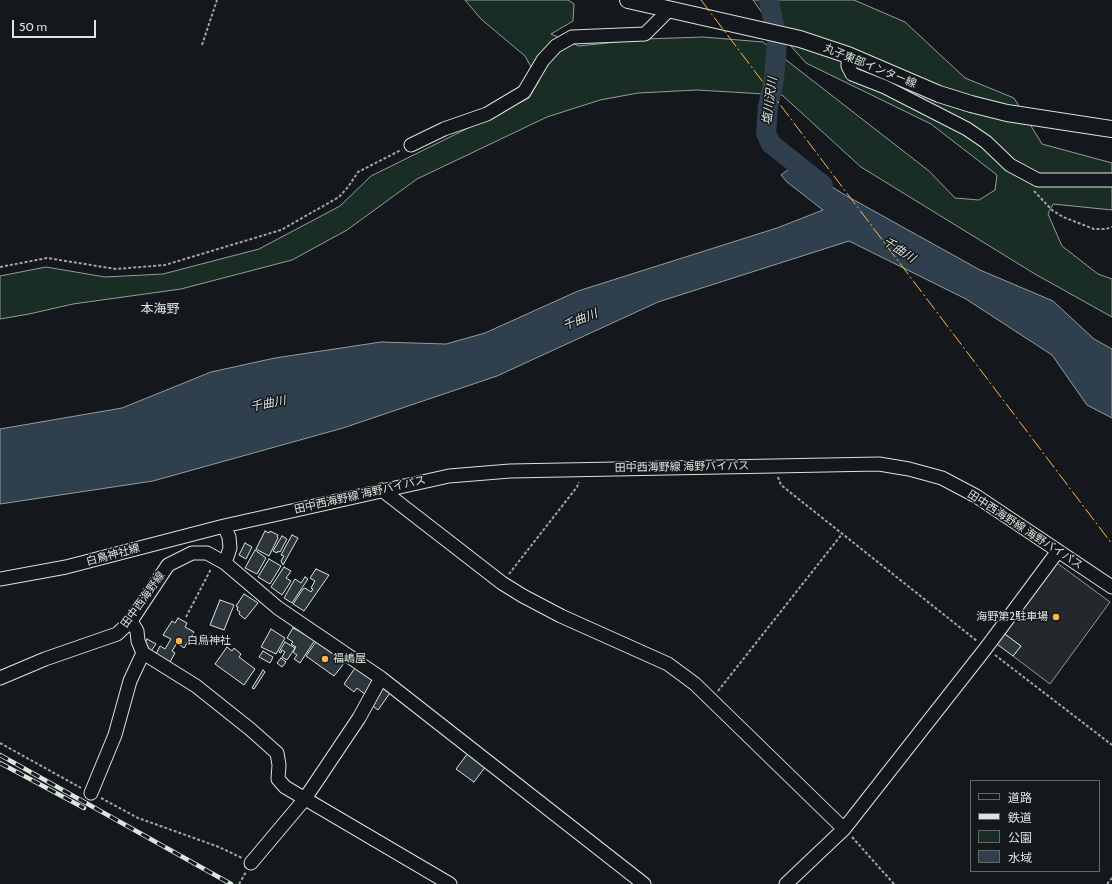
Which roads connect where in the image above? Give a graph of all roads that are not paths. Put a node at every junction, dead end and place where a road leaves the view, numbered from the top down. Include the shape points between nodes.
1 (628, 0) edge
2 (669, 10) junction
3 (848, 56) junction
4 (1112, 129) edge
5 (411, 145) road end
6 (1112, 180) edge
7 (382, 490) junction
8 (224, 526) junction
9 (1058, 551) junction
10 (221, 560) junction
11 (0, 579) edge
12 (1112, 587) edge
13 (131, 621) junction
14 (143, 653) junction
15 (0, 678) edge
16 (381, 678) junction
17 (91, 794) road end
18 (304, 800) junction
19 (844, 829) junction
20 (251, 863) road end
21 (450, 884) edge
22 (644, 884) edge
23 (786, 884) edge

1 - 2 main road, 丸子東部インター線
2 - 3 main road, 丸子東部インター線 via 800,39
2 - 5 street via 645,34 572,37 556,46 543,60 524,92 487,114 444,129
3 - 4 main road, 丸子東部インター線 via 939,94 971,104 1007,113
3 - 6 street via 848,66 852,74 898,93 967,130 986,142 1010,165 1038,180
7 - 8 street, 田中西海野線 海野バイパス
7 - 9 street, 田中西海野線 海野バイパス via 469,473 879,464 942,478 976,496
7 - 19 street via 502,583 523,596 668,664 695,684
8 - 10 street via 230,548
8 - 11 street, 白鳥神社線 via 66,567
9 - 12 street, 田中西海野線 海野バイパス
9 - 19 street via 986,648
10 - 13 street, 田中西海野線 via 207,553 192,553 168,565
10 - 16 street via 278,608
13 - 14 street via 137,630
13 - 15 street, 田中西海野線 via 117,634
14 - 17 street via 130,681 115,735
14 - 18 street via 196,686 277,753 278,779
16 - 18 street via 359,718
16 - 22 street
18 - 20 street
18 - 21 street
19 - 23 street

